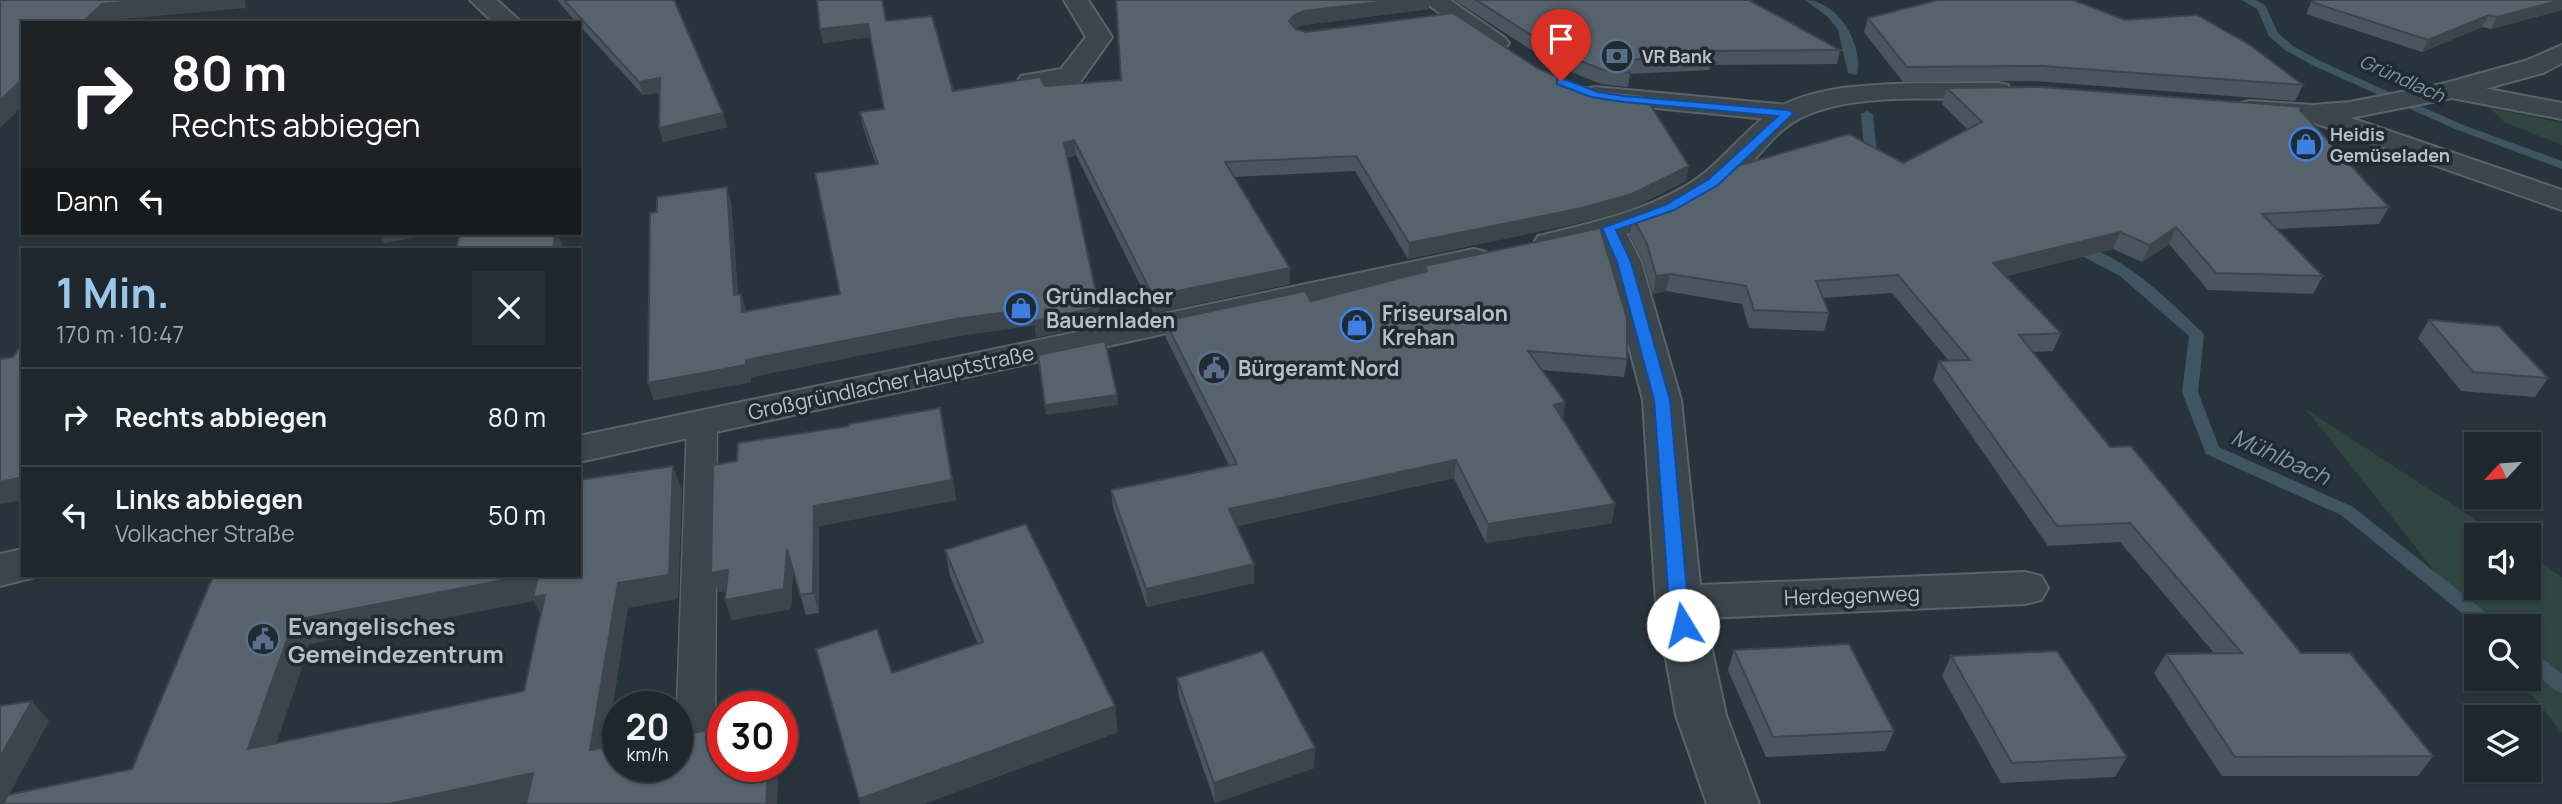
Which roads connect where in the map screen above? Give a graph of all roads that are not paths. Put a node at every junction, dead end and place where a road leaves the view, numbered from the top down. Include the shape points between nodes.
1 (482, 0) edge
2 (1076, 0) edge
3 (1434, 0) edge
4 (1456, 16) junction
5 (508, 21) edge
6 (1415, 21) edge
7 (2562, 53) edge
8 (1516, 56) edge
9 (1031, 82) edge
10 (1575, 88) edge
11 (2025, 92) edge
12 (2442, 92) junction
13 (2222, 107) edge
14 (2562, 111) edge
15 (1788, 113) junction
16 (2313, 113) junction
17 (2562, 201) edge
18 (1609, 228) junction
19 (702, 423) junction
20 (581, 449) edge
21 (21, 565) edge
22 (0, 570) edge
23 (2025, 588) dead end
24 (1679, 603) junction
25 (696, 723) dead end
26 (1733, 804) edge

1 - 5 street
2 - 9 street via 1099,37 1070,76
3 - 4 street
4 - 6 street
4 - 8 street
7 - 12 street via 2534,66
10 - 15 street via 1624,99
11 - 15 street, Großgründlacher Hauptstraße via 1847,97
12 - 14 street
12 - 16 street
13 - 16 street
15 - 18 street, Großgründlacher Hauptstraße via 1714,182 1669,208
16 - 17 street
18 - 19 street, Großgründlacher Hauptstraße
18 - 24 street via 1627,272 1662,400
19 - 20 street, Großgründlacher Hauptstraße
19 - 25 lane
21 - 22 street
23 - 24 street, Herdegenweg
24 - 26 street via 1701,715

